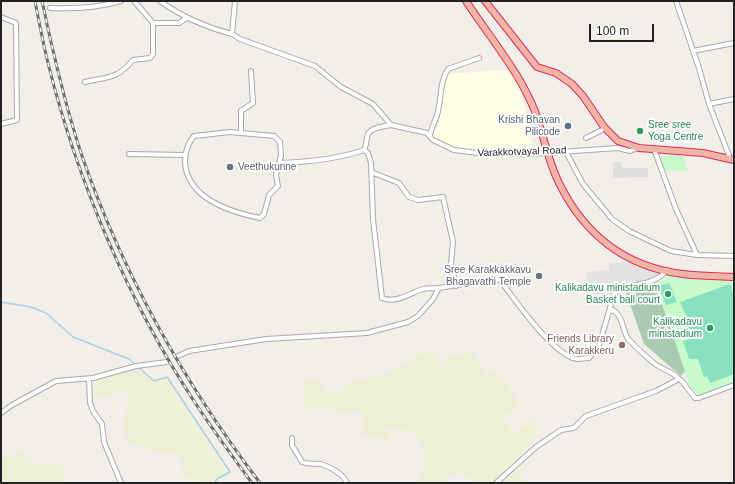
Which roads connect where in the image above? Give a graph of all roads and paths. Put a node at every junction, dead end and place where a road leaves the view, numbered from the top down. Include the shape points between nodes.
1 (121, 1) edge
2 (134, 1) edge
3 (160, 1) edge
4 (235, 1) edge
5 (466, 1) edge
6 (485, 1) edge
7 (676, 1) edge
8 (50, 8) dead end
9 (1, 17) edge
10 (187, 18) junction
11 (153, 23) junction
12 (232, 34) junction
13 (734, 43) edge
14 (693, 51) junction
15 (479, 58) dead end
16 (251, 71) dead end
17 (85, 82) dead end
18 (734, 99) edge
19 (710, 104) junction
20 (1, 124) edge
21 (391, 125) junction
22 (604, 127) junction
23 (241, 133) junction
24 (430, 136) junction
25 (586, 138) dead end
26 (639, 148) junction
27 (654, 149) junction
28 (364, 150) junction
29 (565, 150) junction
30 (546, 151) junction
31 (129, 154) dead end
32 (185, 155) junction
33 (732, 159) edge
34 (279, 163) junction
35 (371, 172) junction
36 (697, 255) junction
37 (734, 256) edge
38 (667, 270) junction
39 (734, 277) edge
40 (456, 286) junction
41 (439, 288) junction
42 (610, 311) junction
43 (178, 356) dead end
44 (167, 362) dead end
45 (89, 379) junction
46 (678, 379) junction
47 (734, 385) edge
48 (1, 413) edge
49 (292, 438) dead end
50 (121, 483) edge
51 (347, 483) edge
52 (496, 483) edge

1 - 8 street via 97,8
2 - 11 street
3 - 10 street
4 - 12 street
5 - 30 highway via 509,62 535,114
6 - 22 highway via 537,67 556,73 572,84
7 - 14 street
9 - 20 street via 16,23 17,113 17,120
10 - 11 street via 179,23
10 - 12 street
11 - 17 street via 153,54 150,58 133,60 125,70 112,78
12 - 21 street via 314,66 341,87 373,104
13 - 14 street
14 - 19 street
15 - 24 street via 448,69 442,81 437,115
16 - 23 street via 253,103 241,111
18 - 19 street
19 - 33 street
21 - 24 street, Varakkotvayal Road via 428,133
21 - 28 street via 372,129
22 - 25 street
22 - 26 highway via 618,141
23 - 32 street via 194,136
23 - 34 street via 277,138 281,146
24 - 30 street, Varakkotvayal Road via 433,140 465,153 530,154
26 - 27 highway
26 - 29 street, Varakkotvayal Road
27 - 33 highway via 703,153
27 - 36 street via 676,209
28 - 34 street via 328,158
28 - 35 street via 370,157
29 - 30 street, Varakkotvayal Road
29 - 36 street via 583,184 612,219 628,231 671,251
30 - 38 highway via 576,215 602,241 626,256 652,267
31 - 32 street
32 - 34 street via 188,176 199,192 232,211 260,218 264,214 269,195 278,186 276,175
35 - 40 street via 399,184 409,197 418,200 443,198 453,242 451,264
35 - 41 street via 382,298 390,300 426,289
36 - 37 street
38 - 39 highway via 682,274
38 - 42 street via 661,278 614,294
40 - 41 street
40 - 42 street via 492,279 500,280 530,320 561,350 576,359 589,358 599,346
41 - 43 street via 418,316 408,322 367,333 266,339 190,351
42 - 46 street via 614,310 622,318 626,335 631,342 655,364
44 - 45 street via 138,366
45 - 48 street via 56,381
45 - 50 street via 90,403 102,424 104,442
46 - 47 street via 695,398
46 - 52 street via 656,391 586,416 574,428 561,430 536,447
49 - 51 street via 292,445 302,462 329,468

